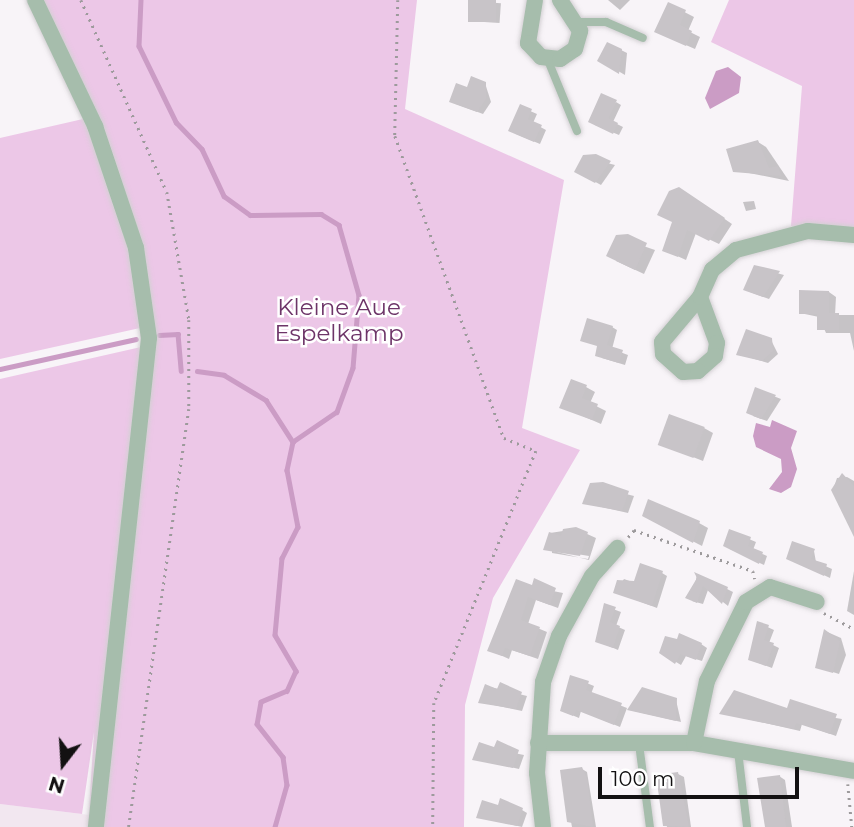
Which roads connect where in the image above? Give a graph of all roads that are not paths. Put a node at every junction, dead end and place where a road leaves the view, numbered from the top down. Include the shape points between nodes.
1 (35, 0) edge
2 (535, 0) edge
3 (560, 0) edge
4 (576, 22) junction
5 (643, 38) dead end
6 (547, 58) junction
7 (577, 131) dead end
8 (854, 235) edge
9 (700, 297) junction
10 (617, 548) road end
11 (817, 602) road end
12 (538, 743) junction
13 (694, 743) junction
14 (639, 744) junction
15 (738, 748) junction
16 (853, 768) edge
17 (96, 827) edge
18 (543, 827) edge
19 (650, 827) edge
20 (747, 827) edge

1 - 17 street via 95,126 136,248 149,338
2 - 6 street via 528,43
3 - 4 street
4 - 5 lane via 606,22
4 - 6 street via 575,49 560,59
6 - 7 lane
8 - 9 street via 808,231 736,250 712,270
9 - 9 street via 662,342 663,354 683,372 698,371 715,356 717,343
10 - 12 street via 592,576 559,636 544,682
11 - 13 street via 781,588 759,592 727,631 699,707
12 - 14 street
12 - 18 street
13 - 14 street
13 - 15 street
14 - 19 lane
15 - 16 street
15 - 20 lane

